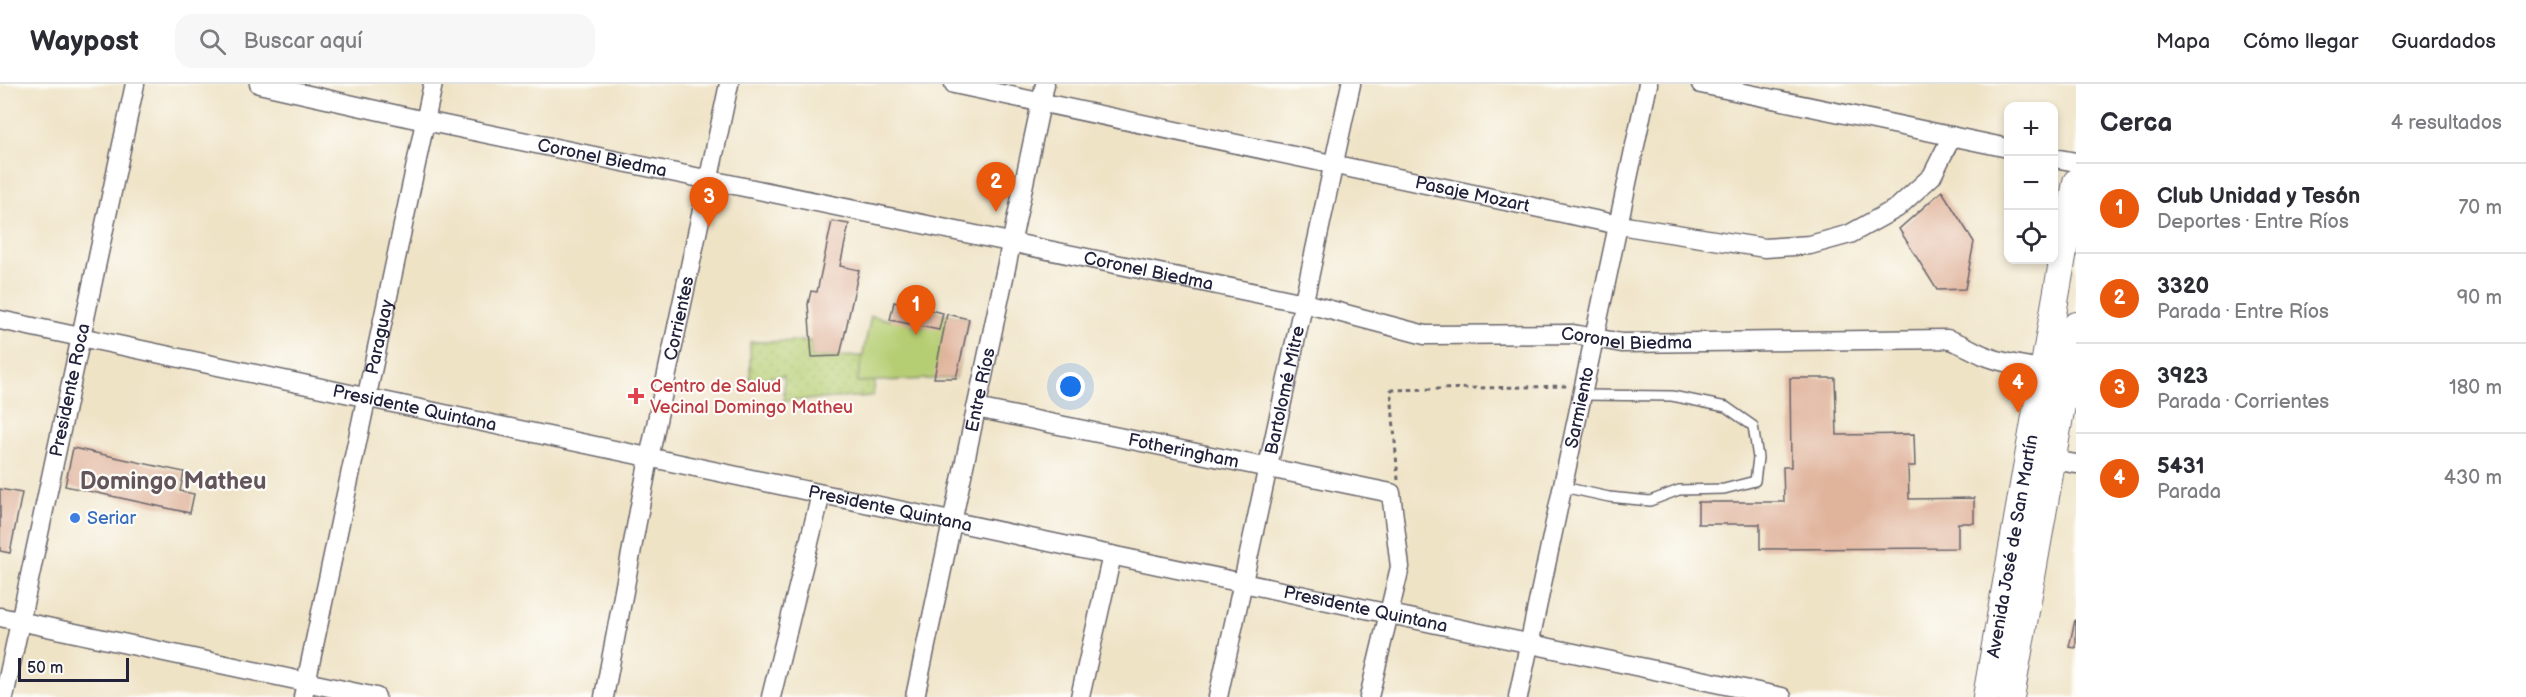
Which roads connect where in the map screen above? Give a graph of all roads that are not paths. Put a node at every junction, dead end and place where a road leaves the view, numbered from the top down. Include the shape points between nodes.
1 (135, 84) edge
2 (259, 84) edge
3 (433, 84) edge
4 (729, 84) edge
5 (954, 84) edge
6 (1045, 84) edge
7 (1351, 84) edge
8 (1648, 84) edge
9 (1701, 84) edge
10 (1041, 102) junction
11 (425, 121) junction
12 (1952, 136) junction
13 (2004, 147) edge
14 (2058, 159) edge
15 (2076, 162) edge
16 (1333, 164) junction
17 (708, 179) junction
18 (2076, 182) edge
19 (1619, 225) junction
20 (1012, 242) junction
21 (1304, 303) junction
22 (0, 320) edge
23 (2076, 325) edge
24 (81, 338) junction
25 (1594, 338) junction
26 (2063, 369) edge
27 (1583, 390) junction
28 (367, 398) junction
29 (976, 408) junction
30 (649, 458) junction
31 (2053, 460) edge
32 (1267, 467) junction
33 (1563, 487) junction
34 (821, 494) junction
35 (952, 522) junction
36 (1112, 555) junction
37 (1243, 583) junction
38 (1388, 614) junction
39 (0, 617) edge
40 (20, 622) junction
41 (1529, 644) junction
42 (304, 690) edge
43 (4, 697) edge
44 (376, 697) edge
45 (604, 697) edge
46 (771, 697) edge
47 (915, 697) edge
48 (1080, 697) edge
49 (1218, 697) edge
50 (1369, 697) edge
51 (1518, 697) edge
52 (1782, 697) edge
53 (1986, 697) edge
54 (2011, 697) edge

1 - 24 street, Presidente Roca
2 - 11 street, Coronel Biedma
3 - 11 street, Paraguay
4 - 17 street, Corrientes
5 - 10 street, Pasaje Mozart
6 - 10 street, Entre Ríos
7 - 16 street, Bartolomé Mitre
8 - 19 street, Sarmiento
9 - 12 street
10 - 16 street, Pasaje Mozart
10 - 20 street, Entre Ríos
11 - 17 street, Coronel Biedma
11 - 28 street, Paraguay
12 - 13 street
12 - 19 street, Pasaje Mozart via 1932,176 1897,208 1850,234 1810,245 1765,248
14 - 15 street
16 - 19 street, Pasaje Mozart
16 - 21 street, Bartolomé Mitre
17 - 20 street, Coronel Biedma
17 - 30 street, Corrientes
18 - 26 main road, Avenida José de San Martín
19 - 25 street, Sarmiento
20 - 21 street, Coronel Biedma
20 - 29 street, Entre Ríos
21 - 25 street, Coronel Biedma via 1425,335 1573,334
21 - 32 street, Bartolomé Mitre
22 - 24 street, Presidente Quintana
23 - 26 main road, Avenida José de San Martín
24 - 28 street, Presidente Quintana
24 - 40 street, Presidente Roca
25 - 26 street, Coronel Biedma via 1622,343 1947,339 2013,364
25 - 27 street, Sarmiento
26 - 31 main road, Avenida José de San Martín
27 - 33 street, Sarmiento
27 - 33 lane via 1672,396 1726,407 1753,426 1758,458 1755,481 1724,489 1679,489 1650,501
28 - 30 street, Presidente Quintana
28 - 42 street, Paraguay
29 - 32 street, Fotheringham
29 - 35 street, Entre Ríos
30 - 34 street, Presidente Quintana
30 - 45 street, Corrientes
31 - 53 main road, Avenida José de San Martín
31 - 54 main road, Avenida José de San Martín
32 - 37 street, Bartolomé Mitre
32 - 38 street, Fotheringham via 1391,493 1400,567
33 - 41 street, Sarmiento
34 - 35 street, Presidente Quintana
34 - 46 street
35 - 36 street, Presidente Quintana
35 - 47 street, Entre Ríos
36 - 37 street, Presidente Quintana
36 - 48 street
37 - 38 street, Presidente Quintana
37 - 49 street, Bartolomé Mitre
38 - 41 street, Presidente Quintana
38 - 50 street
39 - 40 street
40 - 42 street
40 - 43 street, Presidente Roca
41 - 51 street, Sarmiento
41 - 52 street, Presidente Quintana
42 - 44 street

